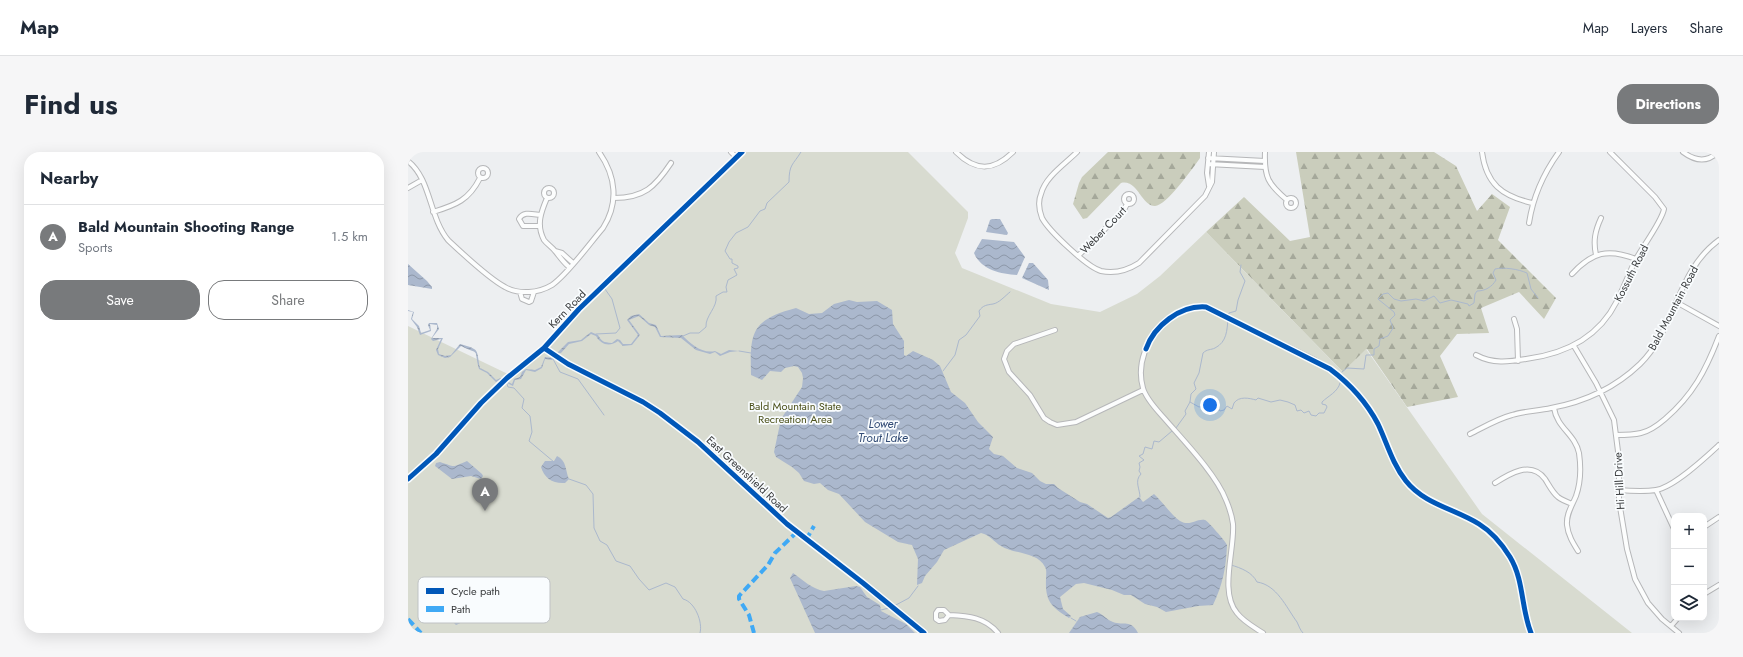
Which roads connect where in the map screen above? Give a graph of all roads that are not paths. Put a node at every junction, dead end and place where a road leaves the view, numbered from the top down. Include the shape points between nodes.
1 (599, 152) edge
2 (731, 152) edge
3 (742, 152) edge
4 (956, 152) edge
5 (1013, 152) edge
6 (1077, 152) edge
7 (1209, 152) edge
8 (1214, 152) edge
9 (1265, 152) edge
10 (1482, 152) edge
11 (1559, 152) edge
12 (1610, 152) edge
13 (1683, 152) edge
14 (1718, 152) edge
15 (736, 157) junction
16 (1211, 158) junction
17 (408, 161) edge
18 (1265, 161) junction
19 (671, 163) dead end
20 (1210, 164) junction
21 (1265, 166) junction
22 (480, 178) dead end
23 (422, 180) junction
24 (408, 188) edge
25 (547, 198) dead end
26 (614, 198) junction
27 (1287, 200) dead end
28 (1532, 203) junction
29 (1127, 204) dead end
30 (433, 212) junction
31 (540, 215) junction
32 (1601, 218) dead end
33 (1529, 223) dead end
34 (539, 226) junction
35 (1719, 240) edge
36 (555, 251) junction
37 (1596, 255) junction
38 (1078, 256) junction
39 (1636, 259) junction
40 (573, 262) junction
41 (569, 267) junction
42 (1572, 274) dead end
43 (520, 292) junction
44 (534, 292) junction
45 (1676, 302) junction
46 (1514, 319) dead end
47 (1719, 326) edge
48 (1055, 330) dead end
49 (1719, 336) edge
50 (1574, 346) junction
51 (544, 348) junction
52 (1476, 355) dead end
53 (1518, 361) junction
54 (1143, 390) junction
55 (1602, 393) junction
56 (1554, 408) junction
57 (1470, 434) dead end
58 (1616, 435) junction
59 (1719, 445) edge
60 (408, 479) edge
61 (1495, 483) dead end
62 (1618, 490) junction
63 (1656, 490) junction
64 (1572, 504) junction
65 (1719, 517) edge
66 (1671, 522) edge
67 (1707, 525) edge
68 (1578, 551) dead end
69 (1719, 584) edge
70 (1707, 592) edge
71 (949, 615) dead end
72 (1675, 621) edge
73 (1671, 626) junction
74 (924, 633) edge
75 (998, 633) edge
76 (1263, 633) edge
77 (1531, 633) edge
78 (1679, 633) edge

1 - 26 street via 610,171
2 - 15 street
3 - 15 street, Kern Road
4 - 5 street via 968,162 982,167 998,164
6 - 38 street via 1045,184 1039,205 1045,222
7 - 16 street
8 - 16 street
9 - 18 street
10 - 28 street via 1486,170 1496,186 1514,198
11 - 28 street via 1550,164
12 - 39 street, Kossuth Road via 1664,209 1661,220
13 - 14 street via 1698,160 1708,159
15 - 51 street, Kern Road via 579,309
16 - 18 street
16 - 20 street
17 - 23 street
18 - 21 street
19 - 26 street via 649,190 635,196
20 - 21 street
20 - 38 street via 1212,182 1202,199 1142,260 1118,272 1091,266
21 - 27 street via 1271,184
22 - 30 street via 468,196 458,204
23 - 24 street
23 - 30 street
25 - 31 street
26 - 40 street via 612,210 603,228
28 - 33 street
29 - 38 street, Weber Court
30 - 43 street via 441,232 448,240 498,283
31 - 34 street
31 - 34 street via 525,214 519,219 523,226
32 - 37 street via 1593,243
34 - 36 street via 544,240
35 - 45 street, Bald Mountain Road via 1695,265
36 - 40 street
36 - 41 street
37 - 39 street via 1612,252
37 - 42 street
39 - 50 street, Kossuth Road via 1611,311 1595,331
40 - 41 street
41 - 44 street via 553,284
43 - 44 street
43 - 44 street via 522,299 529,302
45 - 47 street
45 - 55 street, Bald Mountain Road via 1664,330 1649,354 1632,371
46 - 53 street via 1517,329
48 - 54 street via 1014,344 1004,359 1009,372 1030,395 1044,418 1057,425 1076,422
49 - 58 street via 1706,369 1694,389 1668,416 1654,428 1642,433
50 - 53 street, Kossuth Road via 1554,354
50 - 55 street, Hi Hill Drive
51 - 60 street, Kern Road via 507,378 472,412 436,454
51 - 74 street, East Greenshield Road via 568,364 660,413 698,442 787,524
52 - 53 street, Kossuth Road via 1492,362
54 - 76 street via 1214,478 1226,498 1233,524 1229,586 1231,601 1237,613
54 - 77 street via 1140,372 1148,342 1159,328 1175,315 1195,306 1206,307 1330,369 1344,379 1364,401 1378,423 1394,463 1407,482 1431,501 1479,524 1500,543 1518,575
55 - 56 street, Bald Mountain Road
55 - 58 street, Hi Hill Drive via 1614,420
56 - 57 street, Bald Mountain Road via 1510,415
56 - 64 street via 1558,422 1575,443 1578,452 1580,483
58 - 62 street, Hi Hill Drive via 1619,459
59 - 63 street via 1684,474
61 - 64 street via 1513,472 1530,470 1542,476 1558,497
62 - 63 street
62 - 73 street, Hi Hill Drive via 1635,578 1648,603
63 - 66 street
64 - 68 street via 1567,524 1571,540
65 - 67 street
69 - 70 street
71 - 75 street via 978,618
72 - 73 street
73 - 78 street, Hi Hill Drive

